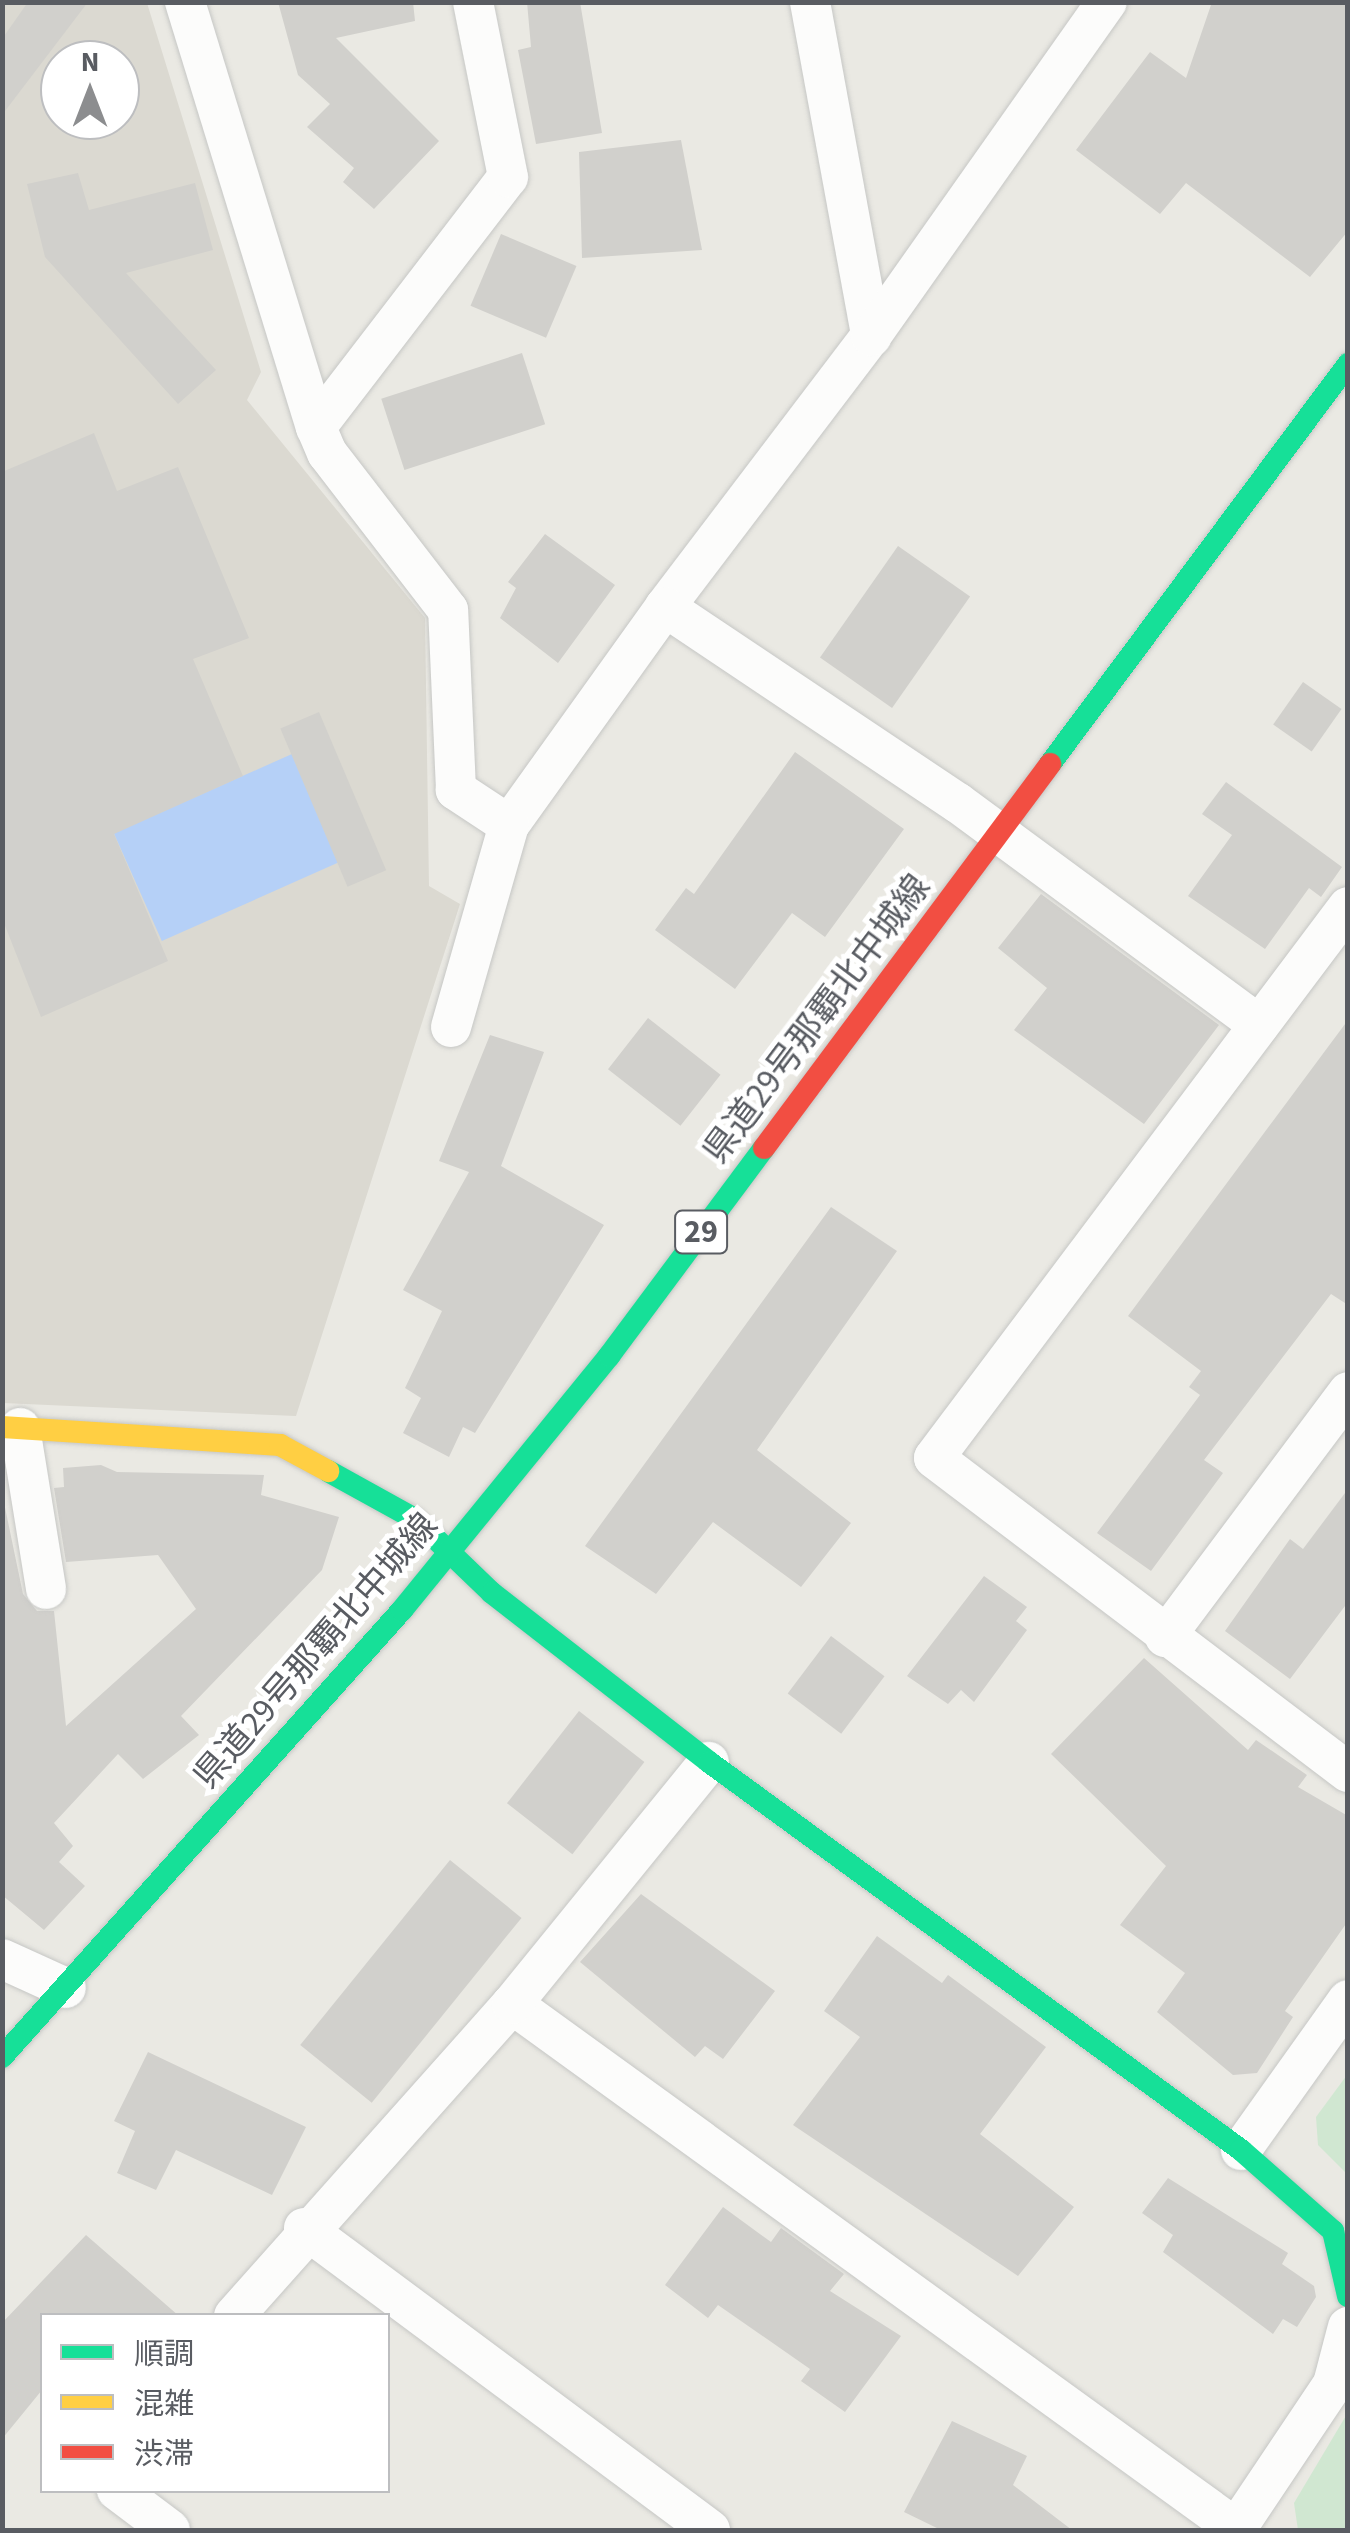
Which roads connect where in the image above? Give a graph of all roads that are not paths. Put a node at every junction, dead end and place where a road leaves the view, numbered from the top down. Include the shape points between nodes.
1 (185, 2) edge
2 (473, 2) edge
3 (810, 2) edge
4 (1107, 2) edge
5 (872, 336) junction
6 (1348, 364) edge
7 (316, 427) junction
8 (665, 608) junction
9 (509, 825) junction
10 (1000, 833) junction
11 (1348, 907) edge
12 (1259, 1025) junction
13 (451, 1027) dead end
14 (1348, 1392) edge
15 (12, 1428) edge
16 (448, 1554) junction
17 (46, 1588) dead end
18 (1165, 1637) junction
19 (709, 1762) junction
20 (1348, 1772) edge
21 (2, 1959) edge
22 (66, 1988) junction
23 (1348, 2000) edge
24 (512, 2004) junction
25 (2, 2057) edge
26 (1241, 2150) junction
27 (304, 2228) junction
28 (1348, 2296) edge
29 (236, 2313) edge
30 (1348, 2327) edge
31 (121, 2493) edge
32 (170, 2530) edge
33 (710, 2530) edge
34 (1237, 2530) edge

1 - 7 street
2 - 7 street via 508,177
3 - 5 street
4 - 5 street
5 - 8 street
6 - 10 main road, 県道29号那覇北中城線 / 29
7 - 9 street via 327,453 448,610 456,790
8 - 9 street
8 - 10 street
9 - 13 street
10 - 12 street
10 - 16 main road, 県道29号那覇北中城線 / 29 via 608,1356
11 - 12 street
12 - 18 street via 934,1458
14 - 18 street
15 - 16 main road via 280,1445 415,1519
15 - 17 street
16 - 19 main road
16 - 22 main road, 県道29号那覇北中城線 / 29
18 - 20 street
19 - 24 street
19 - 26 main road
21 - 22 street
22 - 25 main road, 県道29号那覇北中城線 / 29
23 - 26 street
24 - 27 street
24 - 34 street
26 - 28 main road via 1334,2231
27 - 29 street
27 - 33 street
30 - 34 street via 1334,2384
31 - 32 street

